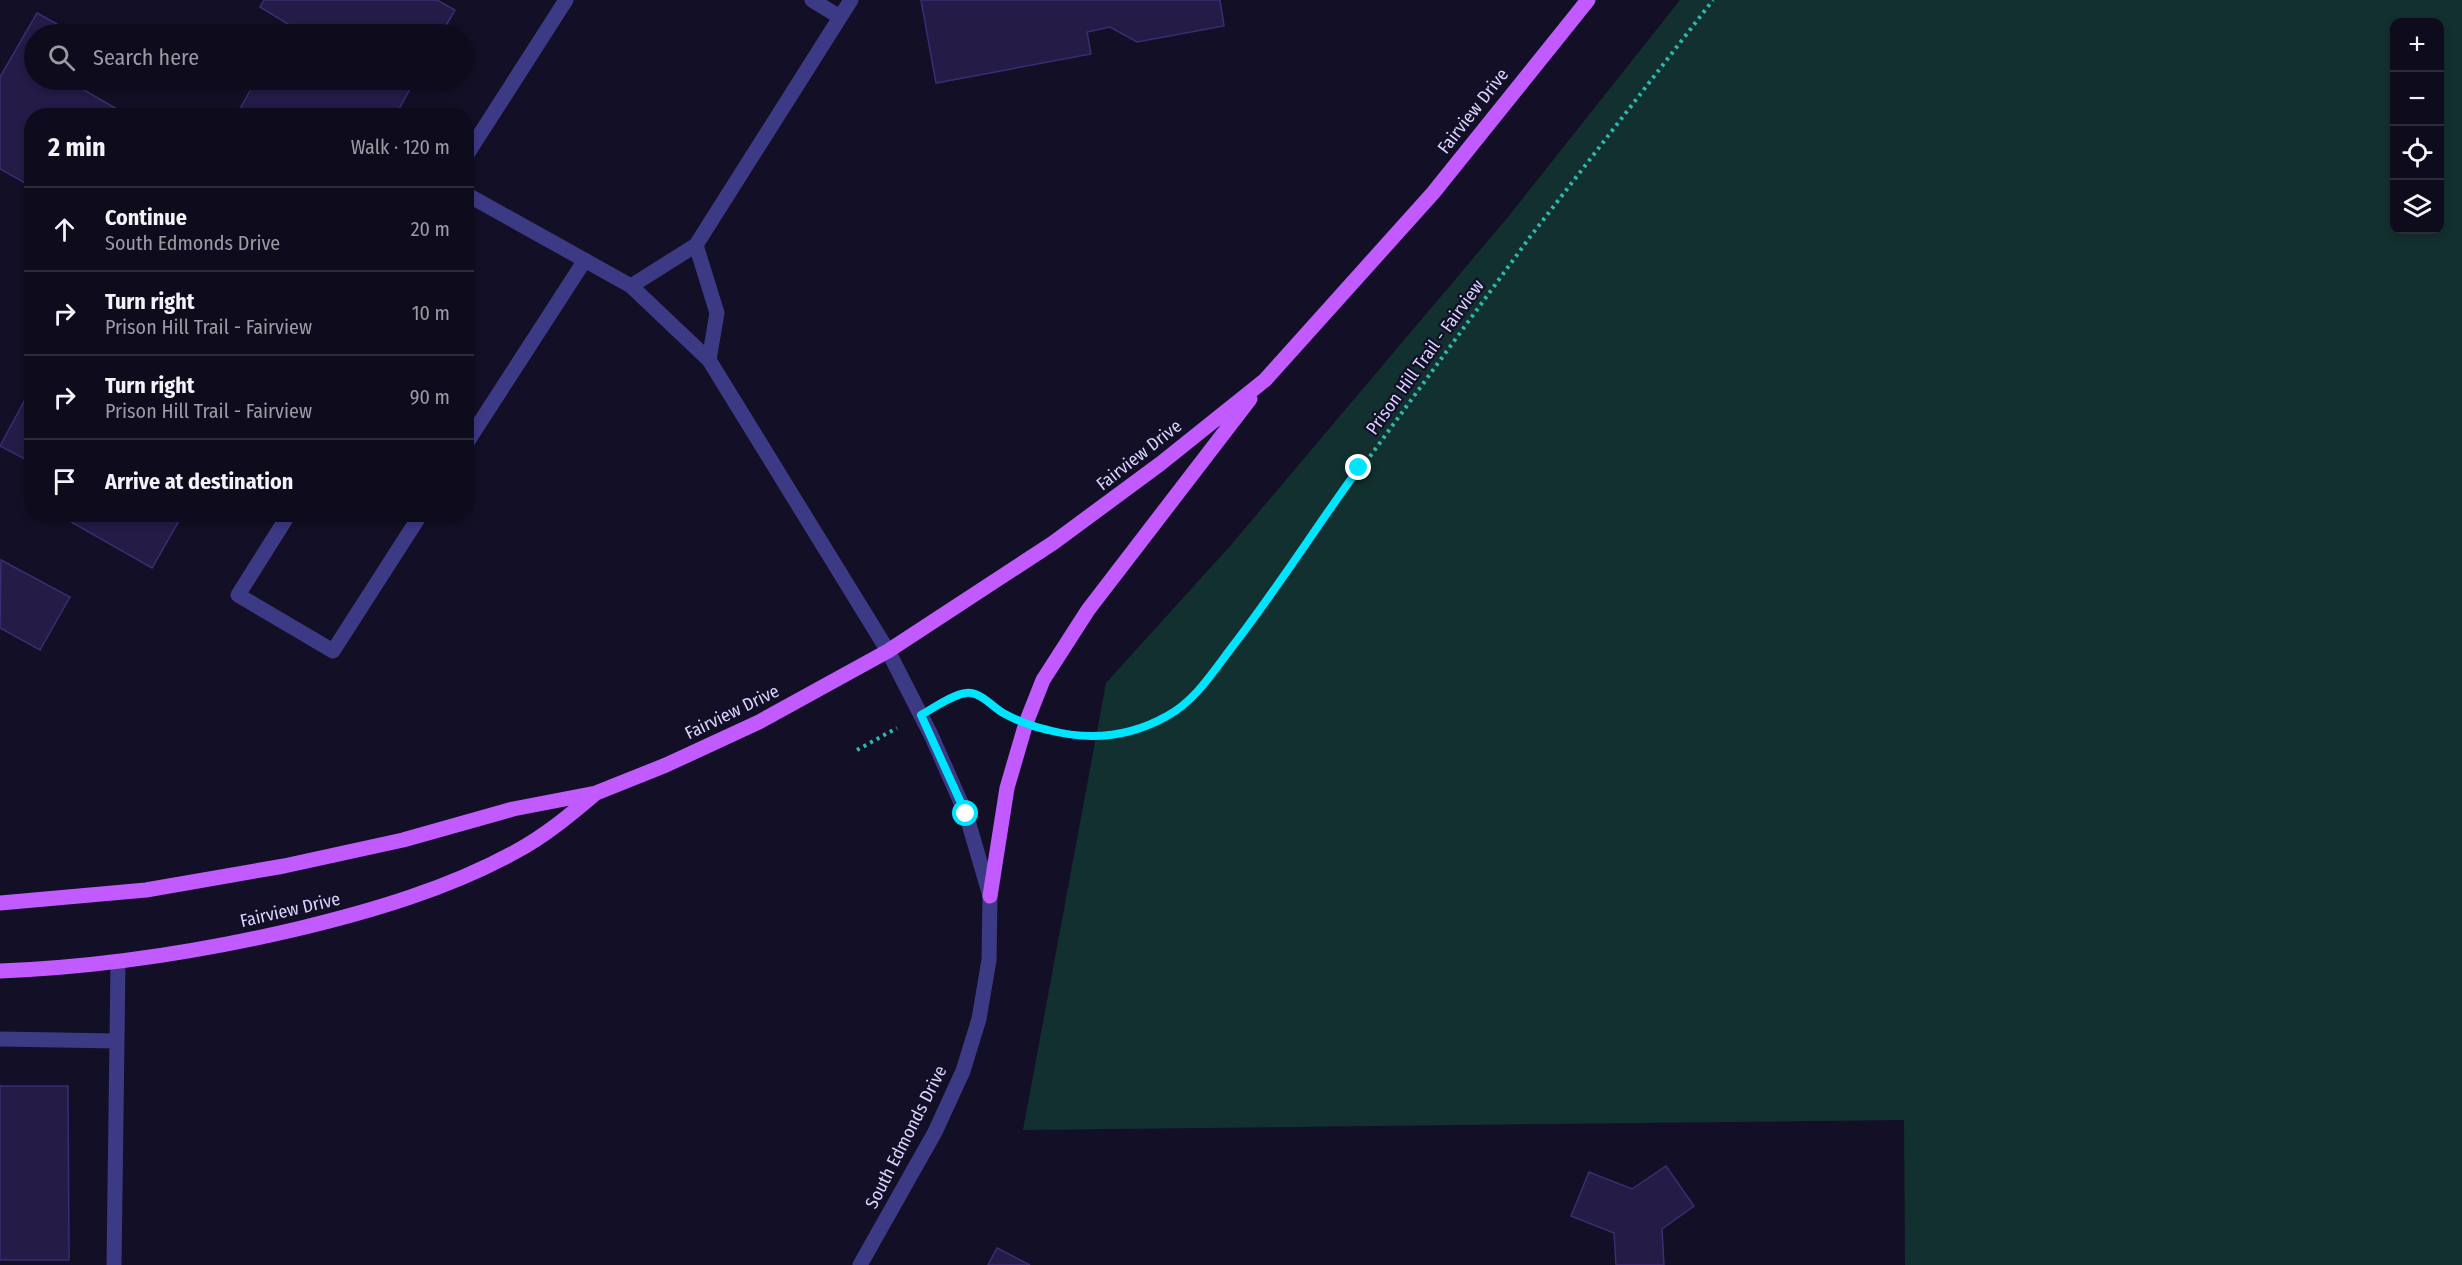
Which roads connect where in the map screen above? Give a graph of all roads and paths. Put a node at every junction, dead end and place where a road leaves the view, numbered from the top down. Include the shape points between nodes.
1 (566, 0) edge
2 (812, 0) edge
3 (851, 0) edge
4 (1588, 0) edge
5 (1713, 0) edge
6 (840, 17) junction
7 (474, 144) edge
8 (474, 198) edge
9 (696, 245) junction
10 (585, 260) junction
11 (631, 286) junction
12 (709, 360) junction
13 (1265, 380) junction
14 (474, 432) edge
15 (284, 522) edge
16 (416, 522) edge
17 (888, 651) junction
18 (921, 715) junction
19 (1026, 723) junction
20 (857, 750) dead end
21 (596, 793) junction
22 (990, 896) junction
23 (0, 903) edge
24 (118, 963) junction
25 (0, 971) edge
26 (0, 1039) edge
27 (117, 1041) junction
28 (114, 1265) edge
29 (860, 1265) edge

1 - 7 street
2 - 6 street
3 - 6 street
4 - 13 main road, Fairview Drive via 1433,193
5 - 19 path, Prison Hill Trail - Fairview via 1522,247 1204,684 1168,716 1123,734 1073,735
6 - 9 street
8 - 10 street, South Edmonds Drive
9 - 11 street
9 - 12 street via 717,313
10 - 11 street, South Edmonds Drive
10 - 14 street
11 - 12 street, South Edmonds Drive
12 - 17 street, South Edmonds Drive
13 - 17 main road, Fairview Drive via 1053,543
13 - 19 main road via 1088,610 1043,680
15 - 16 street via 238,595 333,651
17 - 18 street, South Edmonds Drive
17 - 21 main road, Fairview Drive via 759,722
18 - 19 path, Prison Hill Trail - Fairview via 958,696 975,694
18 - 20 path, Prison Hill Trail - Fairview
18 - 22 street, South Edmonds Drive via 966,814
19 - 22 main road via 1007,788
21 - 23 main road, Fairview Drive via 513,809 403,840 274,868 146,890
21 - 24 main road, Fairview Drive via 562,822 517,851 404,899 262,937
22 - 29 street, South Edmonds Drive via 985,992 963,1071 935,1132
24 - 25 main road, Fairview Drive
24 - 27 street
26 - 27 street
27 - 28 street

